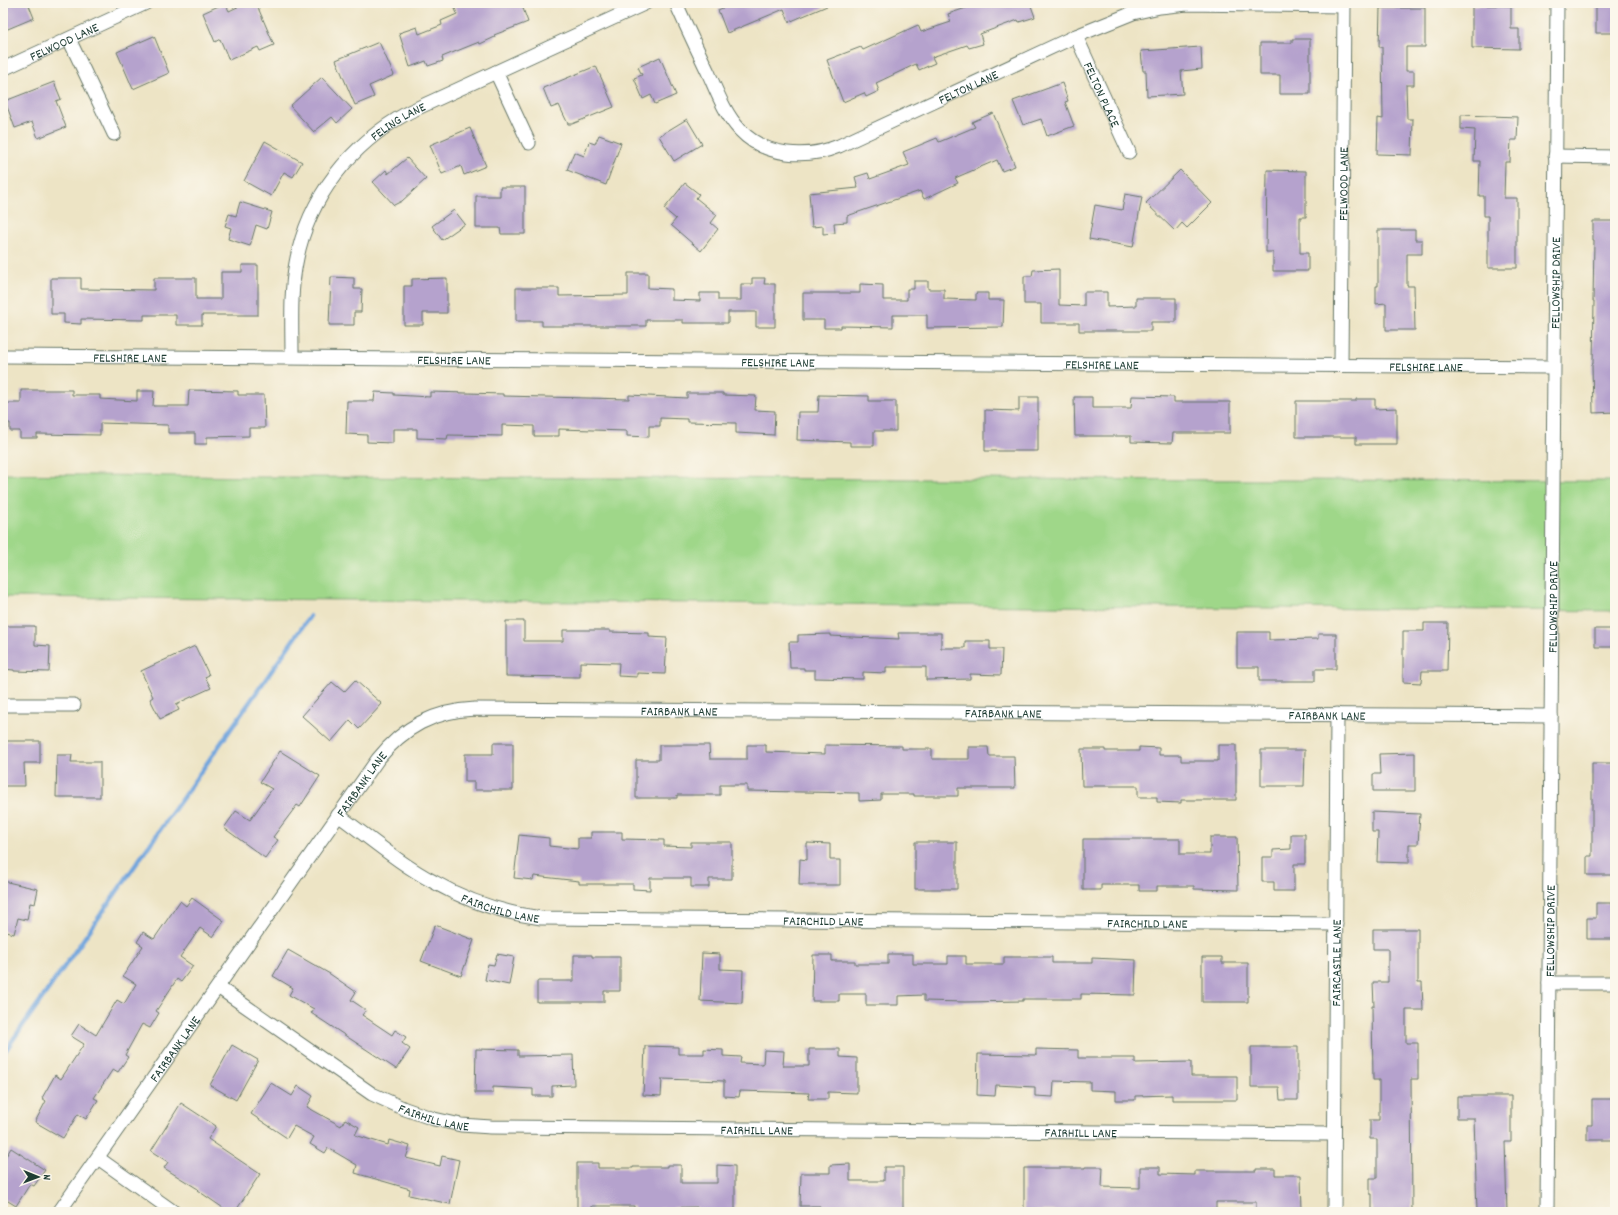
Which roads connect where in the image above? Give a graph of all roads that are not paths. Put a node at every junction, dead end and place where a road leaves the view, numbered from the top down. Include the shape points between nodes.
1 (146, 3) edge
2 (646, 3) edge
3 (676, 3) edge
4 (1557, 3) edge
5 (1344, 4) edge
6 (1076, 36) junction
7 (69, 39) junction
8 (3, 69) edge
9 (496, 72) junction
10 (114, 134) dead end
11 (529, 143) dead end
12 (1129, 152) dead end
13 (1555, 156) junction
14 (1615, 157) edge
15 (3, 356) edge
16 (292, 357) junction
17 (1340, 365) junction
18 (1553, 367) junction
19 (3, 705) edge
20 (74, 705) dead end
21 (1338, 714) junction
22 (1551, 716) junction
23 (338, 815) junction
24 (1336, 924) junction
25 (1549, 982) junction
26 (1615, 983) edge
27 (218, 987) junction
28 (1334, 1134) junction
29 (98, 1158) junction
30 (59, 1212) edge
31 (174, 1212) edge
32 (1334, 1212) edge
33 (1547, 1212) edge

1 - 7 street, FELWOOD LANE
2 - 9 street, FELING LANE
3 - 6 street, FELTON LANE via 733,121 747,137 773,151 792,154 814,153 839,146
4 - 13 street, FELLOWSHIP DRIVE
5 - 6 street, FELTON LANE via 1173,5 1133,13
5 - 17 street, FELWOOD LANE
6 - 12 street, FELTON PLACE
7 - 8 street, FELWOOD LANE
7 - 10 street
9 - 11 street
9 - 16 street, FELING LANE via 409,112 390,124 352,154 330,181 312,212 296,263 292,300
13 - 14 street
13 - 18 street, FELLOWSHIP DRIVE
15 - 16 street, FELSHIRE LANE
16 - 17 street, FELSHIRE LANE
17 - 18 street, FELSHIRE LANE
18 - 22 street, FELLOWSHIP DRIVE
19 - 20 street
21 - 22 street, FAIRBANK LANE
21 - 23 street, FAIRBANK LANE via 464,709 421,722 402,734 378,759
21 - 24 street, FAIRCASTLE LANE
22 - 25 street, FELLOWSHIP DRIVE
23 - 24 street, FAIRCHILD LANE via 416,871 449,890 512,913 541,918
23 - 27 street, FAIRBANK LANE
24 - 28 street, FAIRCASTLE LANE
25 - 26 street
25 - 33 street, FELLOWSHIP DRIVE
27 - 28 street, FAIRHILL LANE via 372,1094 421,1115 461,1125
27 - 29 street, FAIRBANK LANE
28 - 32 street, FAIRCASTLE LANE
29 - 30 street, FAIRBANK LANE
29 - 31 street

